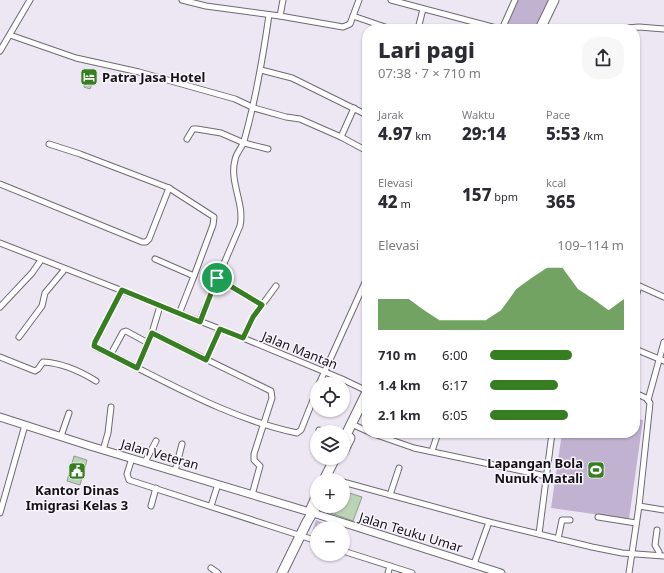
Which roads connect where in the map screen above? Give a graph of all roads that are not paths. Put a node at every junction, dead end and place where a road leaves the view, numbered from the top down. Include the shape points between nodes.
1 (30, 0) edge
2 (182, 0) edge
3 (207, 0) edge
4 (283, 0) edge
5 (359, 0) edge
6 (515, 0) edge
7 (554, 0) edge
8 (559, 0) edge
9 (395, 1) edge
10 (206, 6) junction
11 (423, 9) junction
12 (269, 15) junction
13 (280, 16) junction
14 (353, 16) junction
15 (376, 24) edge
16 (419, 24) edge
17 (482, 24) edge
18 (503, 24) edge
19 (542, 24) edge
20 (548, 24) edge
21 (640, 27) edge
22 (664, 29) edge
23 (10, 35) junction
24 (0, 51) edge
25 (260, 70) junction
26 (254, 108) junction
27 (354, 108) junction
28 (362, 112) edge
29 (341, 137) junction
30 (187, 139) dead end
31 (244, 143) junction
32 (49, 144) dead end
33 (362, 148) edge
34 (268, 149) dead end
35 (0, 184) edge
36 (169, 188) junction
37 (0, 243) edge
38 (155, 259) dead end
39 (41, 260) junction
40 (65, 269) junction
41 (194, 276) junction
42 (217, 278) junction
43 (276, 286) dead end
44 (640, 286) edge
45 (362, 289) edge
46 (122, 290) junction
47 (664, 297) edge
48 (262, 305) junction
49 (160, 306) junction
50 (0, 307) edge
51 (179, 314) junction
52 (200, 322) junction
53 (220, 329) junction
54 (152, 333) junction
55 (19, 337) dead end
56 (243, 338) junction
57 (664, 342) edge
58 (148, 343) junction
59 (640, 351) edge
60 (111, 354) junction
61 (0, 357) edge
62 (206, 360) junction
63 (662, 361) edge
64 (137, 368) junction
65 (325, 372) junction
66 (323, 377) edge
67 (96, 381) dead end
68 (362, 389) edge
69 (640, 396) edge
70 (648, 400) junction
71 (362, 401) edge
72 (112, 407) dead end
73 (310, 407) edge
74 (69, 413) dead end
75 (362, 413) edge
76 (0, 417) edge
77 (25, 425) junction
78 (263, 425) junction
79 (350, 426) edge
80 (356, 426) junction
81 (362, 429) edge
82 (61, 436) junction
83 (350, 438) edge
84 (384, 438) edge
85 (436, 438) edge
86 (551, 438) edge
87 (156, 441) dead end
88 (182, 444) dead end
89 (103, 450) junction
90 (432, 452) junction
91 (132, 458) junction
92 (145, 462) junction
93 (399, 468) dead end
94 (175, 471) junction
95 (546, 476) junction
96 (218, 484) junction
97 (350, 484) edge
98 (156, 488) junction
99 (252, 494) junction
100 (390, 495) junction
101 (151, 506) dead end
102 (211, 506) junction
103 (639, 506) junction
104 (310, 509) edge
105 (664, 510) edge
106 (0, 512) edge
107 (312, 513) edge
108 (322, 513) edge
109 (598, 517) dead end
110 (570, 520) dead end
111 (489, 522) junction
112 (636, 523) junction
113 (657, 530) dead end
114 (539, 534) junction
115 (300, 535) junction
116 (310, 539) edge
117 (558, 539) junction
118 (350, 552) edge
119 (632, 554) junction
120 (661, 556) edge
121 (474, 564) junction
122 (390, 566) junction
123 (211, 568) dead end
124 (218, 573) edge
125 (282, 573) edge
126 (388, 573) edge
127 (412, 573) edge
128 (501, 573) edge
129 (629, 573) edge

1 - 23 street
2 - 10 street
3 - 10 street
4 - 13 street
5 - 14 street
6 - 18 street
7 - 19 highway
8 - 20 highway
9 - 11 street
10 - 12 street
11 - 16 street
11 - 17 street
12 - 13 street
12 - 25 street
13 - 14 street via 343,27 350,24
14 - 15 street
21 - 22 street
23 - 24 street
23 - 26 street via 76,58 212,92
25 - 26 street
25 - 27 street via 292,78
26 - 29 street via 300,119
26 - 31 street
27 - 28 street
27 - 29 street
29 - 33 street
30 - 31 street via 195,129 221,133
31 - 34 street
31 - 42 street via 235,159 234,172 241,222
32 - 36 street
35 - 36 street via 142,242 149,239
36 - 41 street via 214,217 214,225
37 - 39 street, Jalan Mantan
38 - 41 street
39 - 40 street, Jalan Mantan
39 - 50 street
40 - 46 street, Jalan Mantan
40 - 55 street via 45,293 42,306
41 - 51 street
42 - 48 street
42 - 52 street
43 - 48 street
44 - 47 street
45 - 65 street
46 - 49 street, Jalan Mantan
46 - 60 street via 94,346
48 - 56 street
49 - 51 street, Jalan Mantan
49 - 54 street
51 - 52 street, Jalan Mantan
52 - 53 street, Jalan Mantan
53 - 56 street, Jalan Mantan
53 - 62 street
54 - 58 street
54 - 62 street
56 - 65 street, Jalan Mantan
57 - 63 street
58 - 60 street via 126,331
58 - 64 street
59 - 63 street
60 - 64 street
61 - 67 street via 35,371 43,362 62,365
62 - 78 street via 271,391 272,398
63 - 70 street
64 - 78 street via 235,415
65 - 66 street
65 - 68 street, Jalan Mantan
69 - 70 street
70 - 103 street via 650,403
71 - 79 highway
72 - 89 street
73 - 78 street via 300,432
74 - 82 street
75 - 80 highway
76 - 77 street, Jalan Veteran
77 - 82 street, Jalan Veteran
77 - 106 street
78 - 99 street via 253,457 260,466
80 - 81 street
80 - 83 highway
82 - 89 street, Jalan Veteran
84 - 90 street
85 - 90 street
86 - 95 street
87 - 92 street
88 - 94 street
89 - 91 street, Jalan Veteran
90 - 95 street
91 - 92 street, Jalan Veteran
91 - 98 street via 128,479
92 - 94 street, Jalan Veteran
93 - 100 street
94 - 96 street, Jalan Veteran
95 - 114 street
96 - 99 street, Jalan Veteran
96 - 102 street
97 - 100 street
98 - 101 street
98 - 102 street
99 - 104 street, Jalan Veteran
100 - 111 street
102 - 115 street
103 - 105 street
103 - 112 street
107 - 115 highway
108 - 121 street, Jalan Teuku Umar
109 - 112 street
110 - 117 street via 562,520
111 - 114 street
111 - 121 street
112 - 119 street
113 - 120 street via 655,545
114 - 117 street
115 - 116 street
115 - 125 highway
117 - 119 street
118 - 122 street
119 - 120 street
119 - 129 street
121 - 128 street, Jalan Teuku Umar
122 - 126 street
122 - 127 street
123 - 124 street

